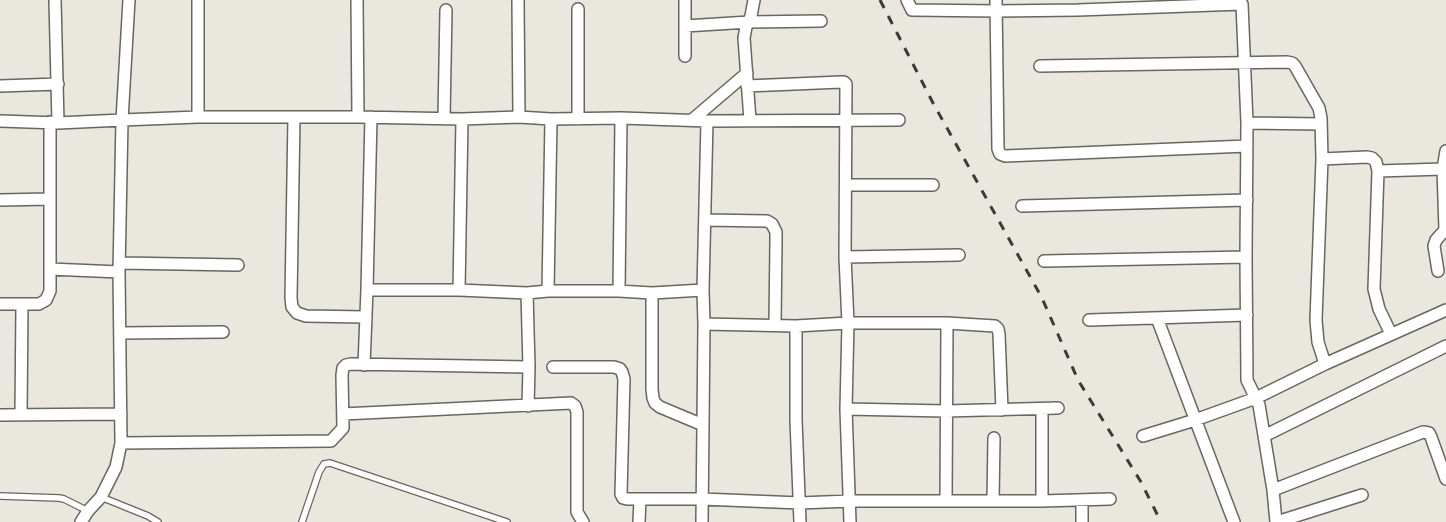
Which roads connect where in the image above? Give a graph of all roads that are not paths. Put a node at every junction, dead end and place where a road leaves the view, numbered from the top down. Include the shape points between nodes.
1 (55, 0) edge
2 (129, 0) edge
3 (198, 0) edge
4 (357, 0) edge
5 (518, 0) edge
6 (685, 0) edge
7 (754, 0) edge
8 (907, 0) edge
9 (1240, 2) edge
10 (1148, 4) edge
11 (1078, 5) edge
12 (996, 6) edge
13 (578, 9) dead end
14 (446, 10) dead end
15 (821, 21) dead end
16 (748, 22) junction
17 (686, 26) junction
18 (686, 56) dead end
19 (1245, 62) junction
20 (1040, 66) dead end
21 (746, 73) junction
22 (58, 84) junction
23 (0, 86) edge
24 (747, 86) junction
25 (198, 117) junction
26 (294, 117) junction
27 (358, 117) junction
28 (371, 117) junction
29 (519, 117) junction
30 (444, 118) junction
31 (621, 118) junction
32 (462, 119) junction
33 (551, 119) junction
34 (578, 119) junction
35 (122, 120) junction
36 (692, 120) junction
37 (750, 120) junction
38 (900, 120) dead end
39 (0, 121) edge
40 (707, 121) junction
41 (846, 121) junction
42 (54, 123) junction
43 (1246, 123) junction
44 (1321, 124) junction
45 (1247, 146) junction
46 (1446, 151) edge
47 (1322, 159) junction
48 (1443, 169) junction
49 (1378, 171) junction
50 (846, 185) junction
51 (932, 185) dead end
52 (50, 199) junction
53 (0, 200) edge
54 (1247, 200) junction
55 (1022, 206) dead end
56 (705, 220) junction
57 (1446, 230) edge
58 (959, 254) dead end
59 (845, 256) junction
60 (1246, 257) junction
61 (1044, 261) dead end
62 (238, 265) dead end
63 (120, 267) junction
64 (50, 269) junction
65 (1438, 271) dead end
66 (367, 290) junction
67 (459, 290) junction
68 (703, 290) junction
69 (548, 291) junction
70 (619, 291) junction
71 (527, 293) junction
72 (652, 293) junction
73 (0, 304) edge
74 (22, 304) junction
75 (1446, 310) edge
76 (1247, 315) junction
77 (365, 317) junction
78 (1157, 318) junction
79 (1089, 320) dead end
80 (848, 323) junction
81 (946, 323) junction
82 (704, 324) junction
83 (775, 326) junction
84 (796, 326) junction
85 (223, 332) dead end
86 (121, 333) junction
87 (1391, 334) junction
88 (1446, 346) edge
89 (1325, 364) junction
90 (364, 365) junction
91 (529, 367) junction
92 (553, 367) dead end
93 (1256, 398) junction
94 (528, 406) junction
95 (1058, 408) dead end
96 (846, 409) junction
97 (1042, 409) junction
98 (1002, 410) junction
99 (946, 412) junction
100 (21, 414) junction
101 (121, 414) junction
102 (343, 414) junction
103 (0, 415) edge
104 (1195, 420) junction
105 (703, 425) junction
106 (1143, 436) dead end
107 (1264, 436) junction
108 (994, 438) dead end
109 (121, 443) junction
110 (1446, 479) edge
111 (1272, 490) junction
112 (1362, 495) dead end
113 (0, 497) edge
114 (101, 497) junction
115 (640, 499) junction
116 (702, 499) junction
117 (1110, 499) dead end
118 (1082, 500) junction
119 (850, 501) junction
120 (946, 501) junction
121 (993, 501) junction
122 (1042, 501) junction
123 (800, 503) junction
124 (88, 511) junction
125 (80, 522) edge
126 (158, 522) edge
127 (302, 522) edge
128 (507, 522) edge
129 (583, 522) edge
130 (639, 522) edge
131 (702, 522) edge
132 (800, 522) edge
133 (850, 522) edge
134 (1082, 522) edge
135 (1234, 522) edge
136 (1277, 522) edge

1 - 22 street
2 - 35 street
3 - 25 street
4 - 27 street
5 - 29 street
6 - 17 street
7 - 16 street
8 - 12 street via 912,10
9 - 10 street
9 - 19 street
10 - 11 street
11 - 12 street
12 - 45 street via 1000,154
13 - 34 street
14 - 30 street
15 - 16 street
16 - 17 street
16 - 21 street via 744,32
17 - 18 street
19 - 20 street
19 - 43 street
19 - 44 street via 1292,63 1319,108
21 - 24 street
21 - 36 street
22 - 23 street
22 - 42 street
24 - 37 street
24 - 41 street via 844,82 847,88
25 - 26 street
25 - 35 street
26 - 27 street
26 - 77 street via 292,307 306,316
27 - 28 street
28 - 30 street
28 - 66 street
29 - 32 street
29 - 33 street
30 - 32 street
31 - 34 street
31 - 36 street
31 - 70 street
32 - 67 street
33 - 34 street
33 - 69 street
35 - 42 street
35 - 63 street
36 - 40 street
37 - 40 street
37 - 41 street
38 - 41 street
39 - 42 street
40 - 56 street
41 - 50 street
42 - 52 street
43 - 44 street
43 - 45 street
44 - 47 street
45 - 54 street
46 - 48 street
47 - 49 street via 1372,158
47 - 89 street via 1316,320
48 - 49 street
48 - 57 street
49 - 87 street via 1374,289
50 - 51 street
50 - 59 street
52 - 53 street
52 - 64 street
54 - 55 street
54 - 60 street
56 - 68 street
56 - 83 street via 767,221 772,224 776,232
57 - 65 street via 1434,246
58 - 59 street
59 - 80 street
60 - 61 street
60 - 76 street
62 - 63 street
63 - 64 street
63 - 86 street
64 - 74 street via 50,291 46,300 39,304
66 - 67 street
66 - 77 street
67 - 71 street
68 - 72 street
68 - 82 street
69 - 70 street
69 - 71 street
70 - 72 street
71 - 91 street
72 - 105 street via 653,398 660,407
73 - 74 street
74 - 100 street
75 - 87 street
76 - 78 street
76 - 93 street via 1247,380
77 - 90 street
78 - 79 street
78 - 104 street
80 - 81 street
80 - 84 street
80 - 96 street
81 - 98 street via 989,325 998,329
81 - 99 street
82 - 83 street
82 - 105 street
83 - 84 street
84 - 123 street
85 - 86 street
86 - 101 street
87 - 89 street
88 - 107 street
89 - 93 street
90 - 91 street
90 - 102 street via 351,364 343,368
91 - 94 street
92 - 115 street via 614,367 622,372 621,494 623,498
93 - 104 street
93 - 107 street
94 - 102 street
94 - 129 street via 566,402 575,406 576,504
95 - 97 street
96 - 99 street
96 - 119 street
97 - 98 street
97 - 122 street
98 - 99 street
99 - 120 street
100 - 101 street
100 - 103 street
101 - 109 street
102 - 109 street via 343,428 331,441
104 - 106 street
104 - 135 street
105 - 116 street
107 - 111 street
108 - 121 street
109 - 114 street via 116,467
110 - 111 street via 1431,437 1423,432
111 - 136 street
112 - 136 street
113 - 124 lane via 59,498
114 - 124 street
114 - 126 lane
115 - 116 street
115 - 130 street
116 - 123 street
116 - 131 street
117 - 118 street
118 - 122 street
118 - 134 street
119 - 120 street
119 - 123 street
119 - 133 street
120 - 121 street
121 - 122 street
123 - 132 street
124 - 125 street
127 - 128 lane via 319,472 324,464 330,463

